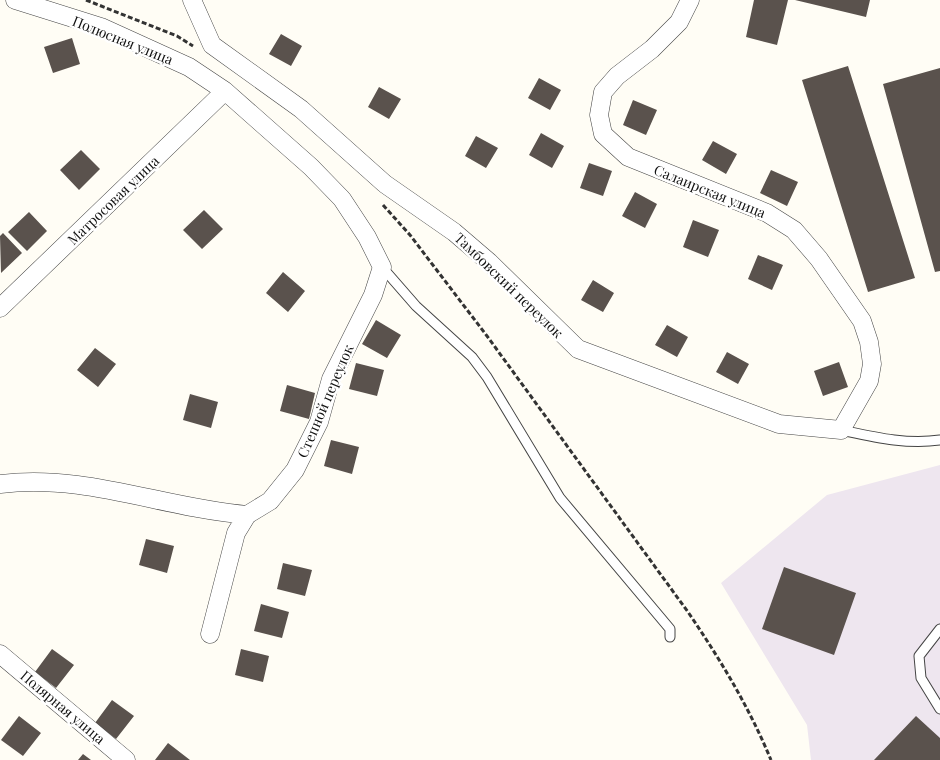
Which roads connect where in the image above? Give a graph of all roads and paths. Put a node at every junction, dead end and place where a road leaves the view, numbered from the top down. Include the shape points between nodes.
1 (15, 0) edge
2 (192, 0) edge
3 (690, 0) edge
4 (225, 91) junction
5 (382, 267) junction
6 (0, 308) edge
7 (841, 430) junction
8 (940, 440) edge
9 (0, 484) edge
10 (247, 515) junction
11 (940, 629) edge
12 (210, 634) dead end
13 (670, 637) dead end
14 (0, 654) edge
15 (940, 709) edge
16 (126, 760) edge

1 - 4 street, Полюсная улица via 101,27 189,67
2 - 7 street, Тамбовский переулок via 212,45 301,109 385,184 454,232 578,348 779,424
3 - 7 street, Салаирская улица via 679,22 652,49 616,76 603,92 599,115 603,134 628,157 767,213 794,230 819,259 862,321 872,364 870,381
4 - 5 street, Полюсная улица via 342,199 367,236
4 - 6 street, Матросовая улица
5 - 10 street, Степной переулок via 373,295 331,379 319,422 296,470 270,501
5 - 13 lane via 416,306 472,357 560,498 670,629
7 - 8 lane via 882,439
9 - 10 street via 24,481 89,486 212,512
10 - 12 street, Степной переулок via 236,533
11 - 15 lane via 919,656 921,678
14 - 16 street, Полярная улица

